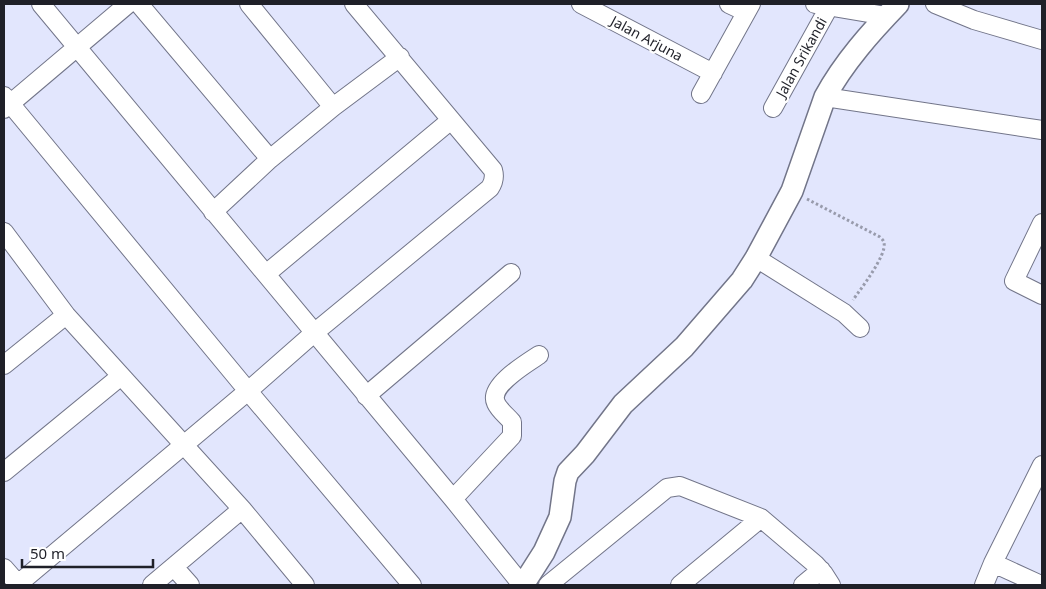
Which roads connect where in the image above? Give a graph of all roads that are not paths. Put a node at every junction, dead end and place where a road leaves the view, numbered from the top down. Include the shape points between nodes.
1 (41, 4) edge
2 (128, 4) edge
3 (139, 4) edge
4 (248, 4) edge
5 (354, 4) edge
6 (581, 4) edge
7 (729, 4) edge
8 (935, 4) edge
9 (822, 5) edge
10 (749, 8) edge
11 (892, 10) edge
12 (1042, 40) edge
13 (78, 48) junction
14 (400, 57) junction
15 (713, 73) junction
16 (701, 94) dead end
17 (825, 97) junction
18 (6, 103) edge
19 (333, 107) junction
20 (774, 108) dead end
21 (450, 120) junction
22 (1042, 130) edge
23 (270, 159) junction
24 (213, 212) junction
25 (1042, 223) edge
26 (4, 232) edge
27 (756, 258) junction
28 (511, 273) dead end
29 (266, 274) junction
30 (1042, 295) edge
31 (66, 315) junction
32 (860, 328) dead end
33 (314, 333) junction
34 (539, 355) dead end
35 (6, 357) edge
36 (121, 376) junction
37 (248, 391) junction
38 (366, 396) junction
39 (183, 446) junction
40 (1042, 465) edge
41 (4, 472) edge
42 (1035, 495) edge
43 (453, 499) junction
44 (242, 509) junction
45 (761, 518) junction
46 (993, 563) junction
47 (174, 567) junction
48 (4, 568) edge
49 (821, 570) junction
50 (18, 585) edge
51 (152, 585) edge
52 (190, 585) edge
53 (305, 585) edge
54 (412, 585) edge
55 (522, 585) edge
56 (548, 585) edge
57 (680, 585) edge
58 (803, 585) edge
59 (831, 585) edge
60 (984, 585) edge
61 (1041, 585) edge

1 - 13 street
2 - 13 street
3 - 23 street
4 - 19 street
5 - 14 street
6 - 15 street, Jalan Arjuna
7 - 10 street
8 - 12 street via 974,20
9 - 11 street
9 - 20 street, Jalan Srikandi
10 - 15 street
11 - 17 street via 853,55
13 - 18 street
13 - 24 street
14 - 19 street
14 - 21 street
15 - 16 street
17 - 22 street
17 - 27 street via 792,191
18 - 37 street
19 - 23 street
21 - 29 street
21 - 33 street via 493,170 495,176 490,188
23 - 24 street
24 - 29 street
25 - 30 street via 1014,281
26 - 31 street
27 - 32 street via 844,314
27 - 55 street via 742,280 684,347 623,404 568,472 560,517 544,552
28 - 38 street
29 - 33 street
31 - 35 street
31 - 36 street
33 - 37 street
33 - 38 street
34 - 43 street via 497,389 496,403 512,422 512,436
36 - 39 street
36 - 41 street
37 - 39 street
37 - 54 street
38 - 43 street
39 - 44 street
39 - 50 street
40 - 42 street
42 - 46 street
43 - 55 street
44 - 47 street
44 - 53 street
45 - 49 street
45 - 56 street via 684,487 666,488
45 - 57 street
46 - 60 street
46 - 61 street
47 - 51 street
47 - 52 street
48 - 50 street
49 - 58 street
49 - 59 street

